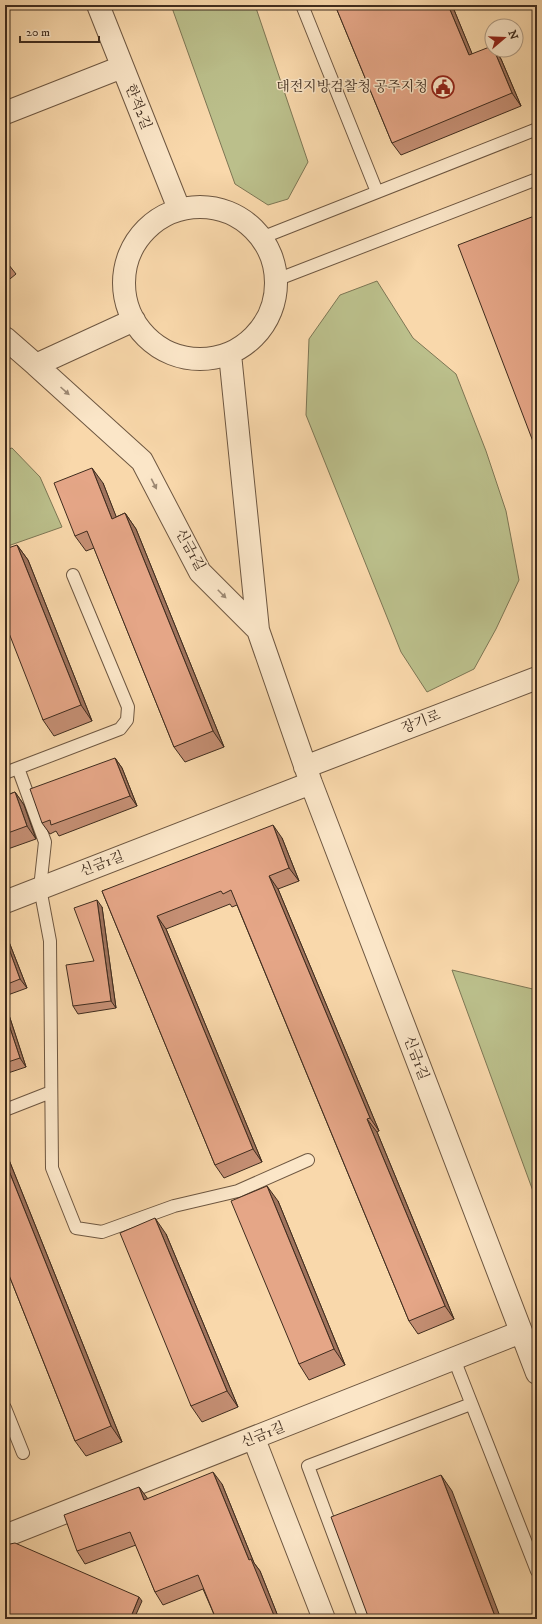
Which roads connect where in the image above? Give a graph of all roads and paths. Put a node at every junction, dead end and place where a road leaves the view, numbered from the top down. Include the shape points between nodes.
1 (98, 5) edge
2 (302, 5) edge
3 (122, 67) junction
4 (5, 113) edge
5 (537, 128) edge
6 (537, 179) edge
7 (377, 192) junction
8 (179, 209) junction
9 (261, 238) junction
10 (276, 280) junction
11 (134, 320) junction
12 (5, 338) edge
13 (230, 354) junction
14 (36, 365) junction
15 (73, 574) dead end
16 (258, 630) junction
17 (537, 678) edge
18 (18, 768) junction
19 (5, 773) edge
20 (308, 775) junction
21 (40, 888) junction
22 (5, 902) edge
23 (51, 1092) junction
24 (5, 1110) edge
25 (308, 1160) dead end
26 (521, 1332) junction
27 (454, 1359) junction
28 (537, 1373) edge
29 (471, 1404) junction
30 (5, 1408) edge
31 (254, 1438) junction
32 (23, 1452) dead end
33 (5, 1536) edge
34 (537, 1571) edge
35 (324, 1619) edge
36 (364, 1619) edge

1 - 3 street, 한적2길
2 - 7 lane
3 - 4 street
3 - 8 street, 한적2길
5 - 7 lane
6 - 10 lane
7 - 9 lane
8 - 9 street via 202,207 224,211 245,221
8 - 11 street via 157,220 138,237 127,259 123,284 127,308
9 - 10 street via 271,258
10 - 13 street via 273,303 264,324 249,342
11 - 13 street via 140,330 158,347 180,357 205,360
11 - 14 street
12 - 14 street, 신금1길
13 - 16 street
14 -> 16 street, 신금1길 via 142,461 200,572
15 - 18 lane via 128,707 127,720 120,729
16 - 20 street, 신금1길
17 - 20 street, 장기로
18 - 19 lane
18 - 21 lane via 45,842
20 - 21 street, 신금1길
20 - 26 street, 신금1길
21 - 22 street, 신금1길
21 - 23 lane via 50,941
23 - 24 lane
23 - 25 lane via 52,1168 76,1228 102,1232 174,1206 238,1190
26 - 27 street, 신금1길
26 - 28 street, 신금1길
27 - 29 lane
27 - 31 street, 신금1길
29 - 34 lane
29 - 36 lane via 308,1466
30 - 32 lane
31 - 33 street, 신금1길
31 - 35 street

